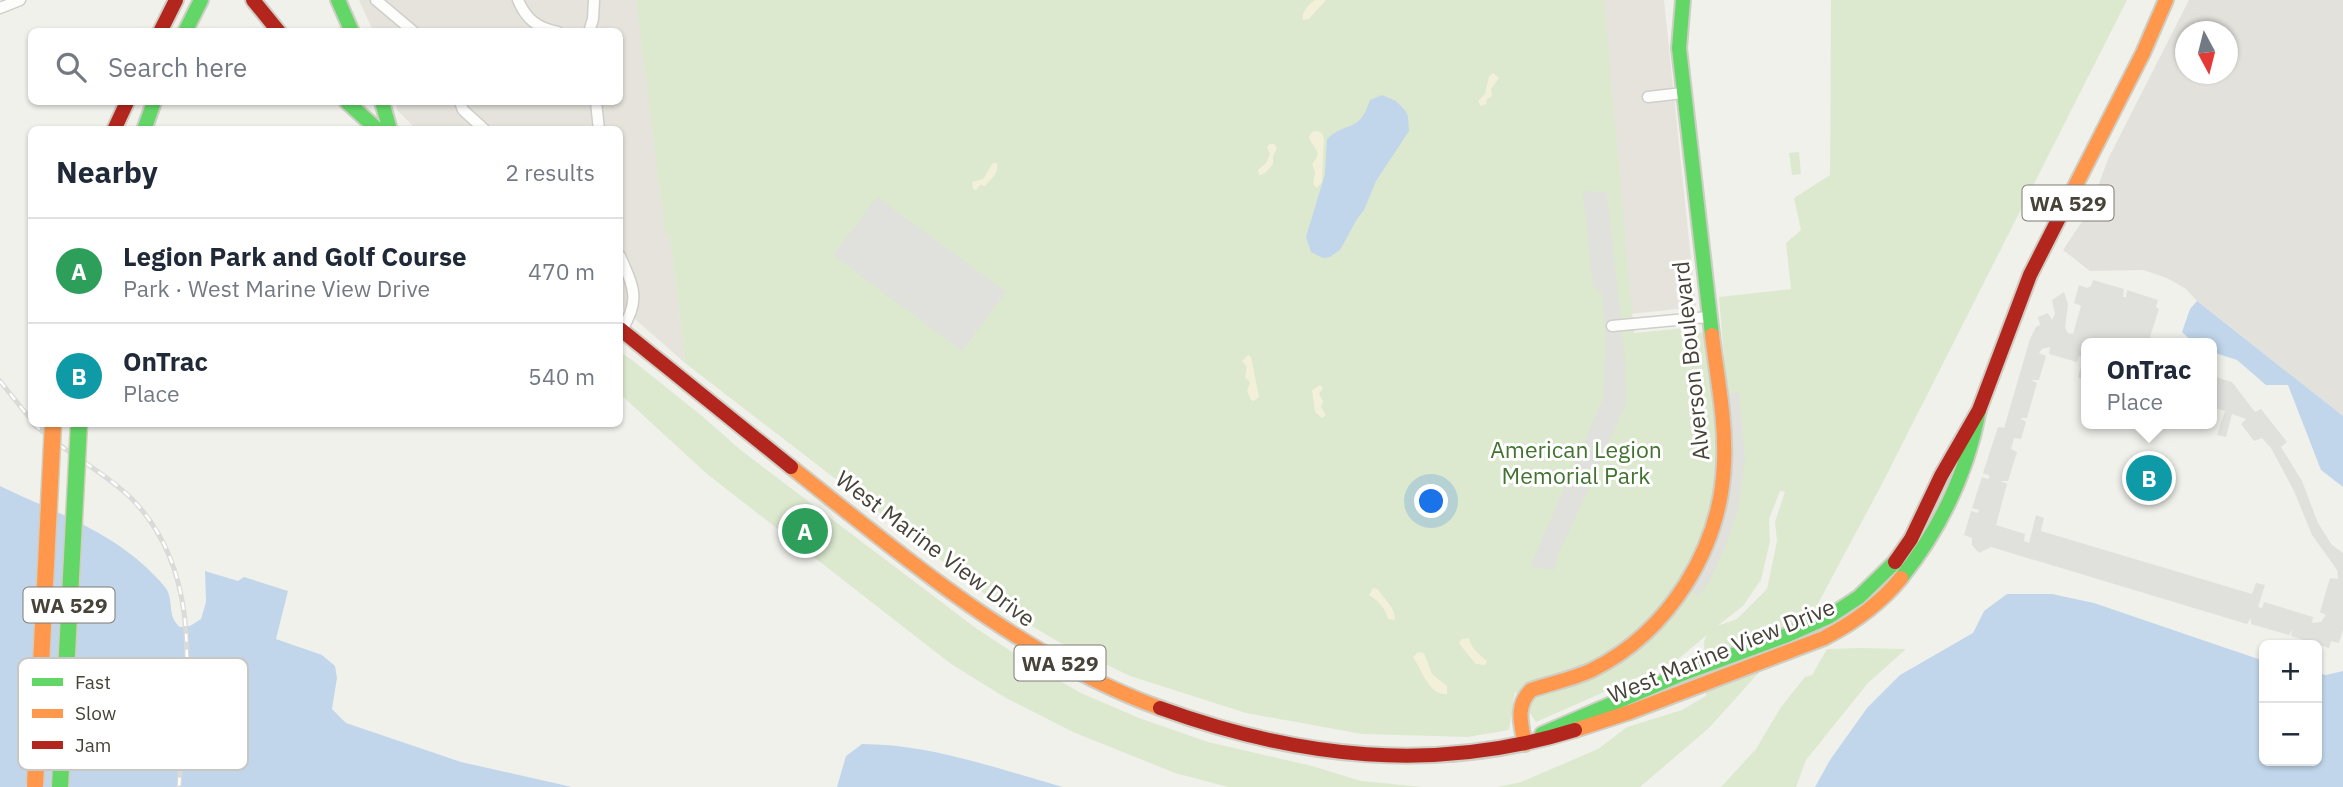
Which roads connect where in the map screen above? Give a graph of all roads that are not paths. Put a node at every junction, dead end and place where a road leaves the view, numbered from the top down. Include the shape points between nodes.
1 (20, 0) edge
2 (176, 0) edge
3 (201, 0) edge
4 (253, 0) edge
5 (338, 0) edge
6 (350, 0) edge
7 (376, 0) edge
8 (518, 0) edge
9 (594, 0) edge
10 (1683, 0) edge
11 (2166, 0) edge
12 (0, 8) edge
13 (162, 28) edge
14 (187, 28) edge
15 (276, 28) edge
16 (350, 28) edge
17 (361, 28) edge
18 (409, 28) edge
19 (543, 28) edge
20 (590, 28) edge
21 (1683, 93) junction
22 (1648, 97) dead end
23 (126, 105) edge
24 (154, 105) edge
25 (354, 105) edge
26 (383, 105) edge
27 (461, 105) edge
28 (596, 105) edge
29 (116, 126) edge
30 (146, 126) edge
31 (374, 126) edge
32 (389, 126) edge
33 (481, 126) edge
34 (599, 126) edge
35 (623, 264) edge
36 (1709, 317) junction
37 (623, 326) edge
38 (1612, 326) dead end
39 (623, 332) edge
40 (1979, 410) junction
41 (53, 427) edge
42 (79, 427) edge
43 (41, 658) edge
44 (67, 658) edge
45 (1525, 744) junction

1 - 12 street
2 - 13 main road
3 - 14 main road
4 - 15 main road
5 - 16 main road
6 - 17 main road
7 - 18 street
8 - 19 street via 532,22
9 - 20 street
10 - 21 main road, Alverson Boulevard via 1679,48
11 - 40 main road, West Marine View Drive / WA 529 via 2031,275
21 - 22 street
21 - 36 main road, Alverson Boulevard
23 - 29 main road
24 - 30 main road
25 - 31 main road
26 - 32 main road
27 - 33 street
28 - 34 street
35 - 37 street via 634,304
36 - 38 street
36 - 45 main road, Alverson Boulevard via 1725,453 1721,498 1706,545 1675,599 1622,654 1591,671 1524,695 1520,712
39 - 45 main road, West Marine View Drive / WA 529 via 969,606 1068,668 1134,699 1190,720 1312,749 1444,757
40 - 45 main road, West Marine View Drive / WA 529 via 1911,539 1880,579 1859,597 1785,636 1679,675
40 - 45 main road, West Marine View Drive / WA 529 via 1975,438 1956,486 1917,559 1870,609 1828,636 1571,734
41 - 43 main road, WA 529, bridge
42 - 44 main road, WA 529, bridge

